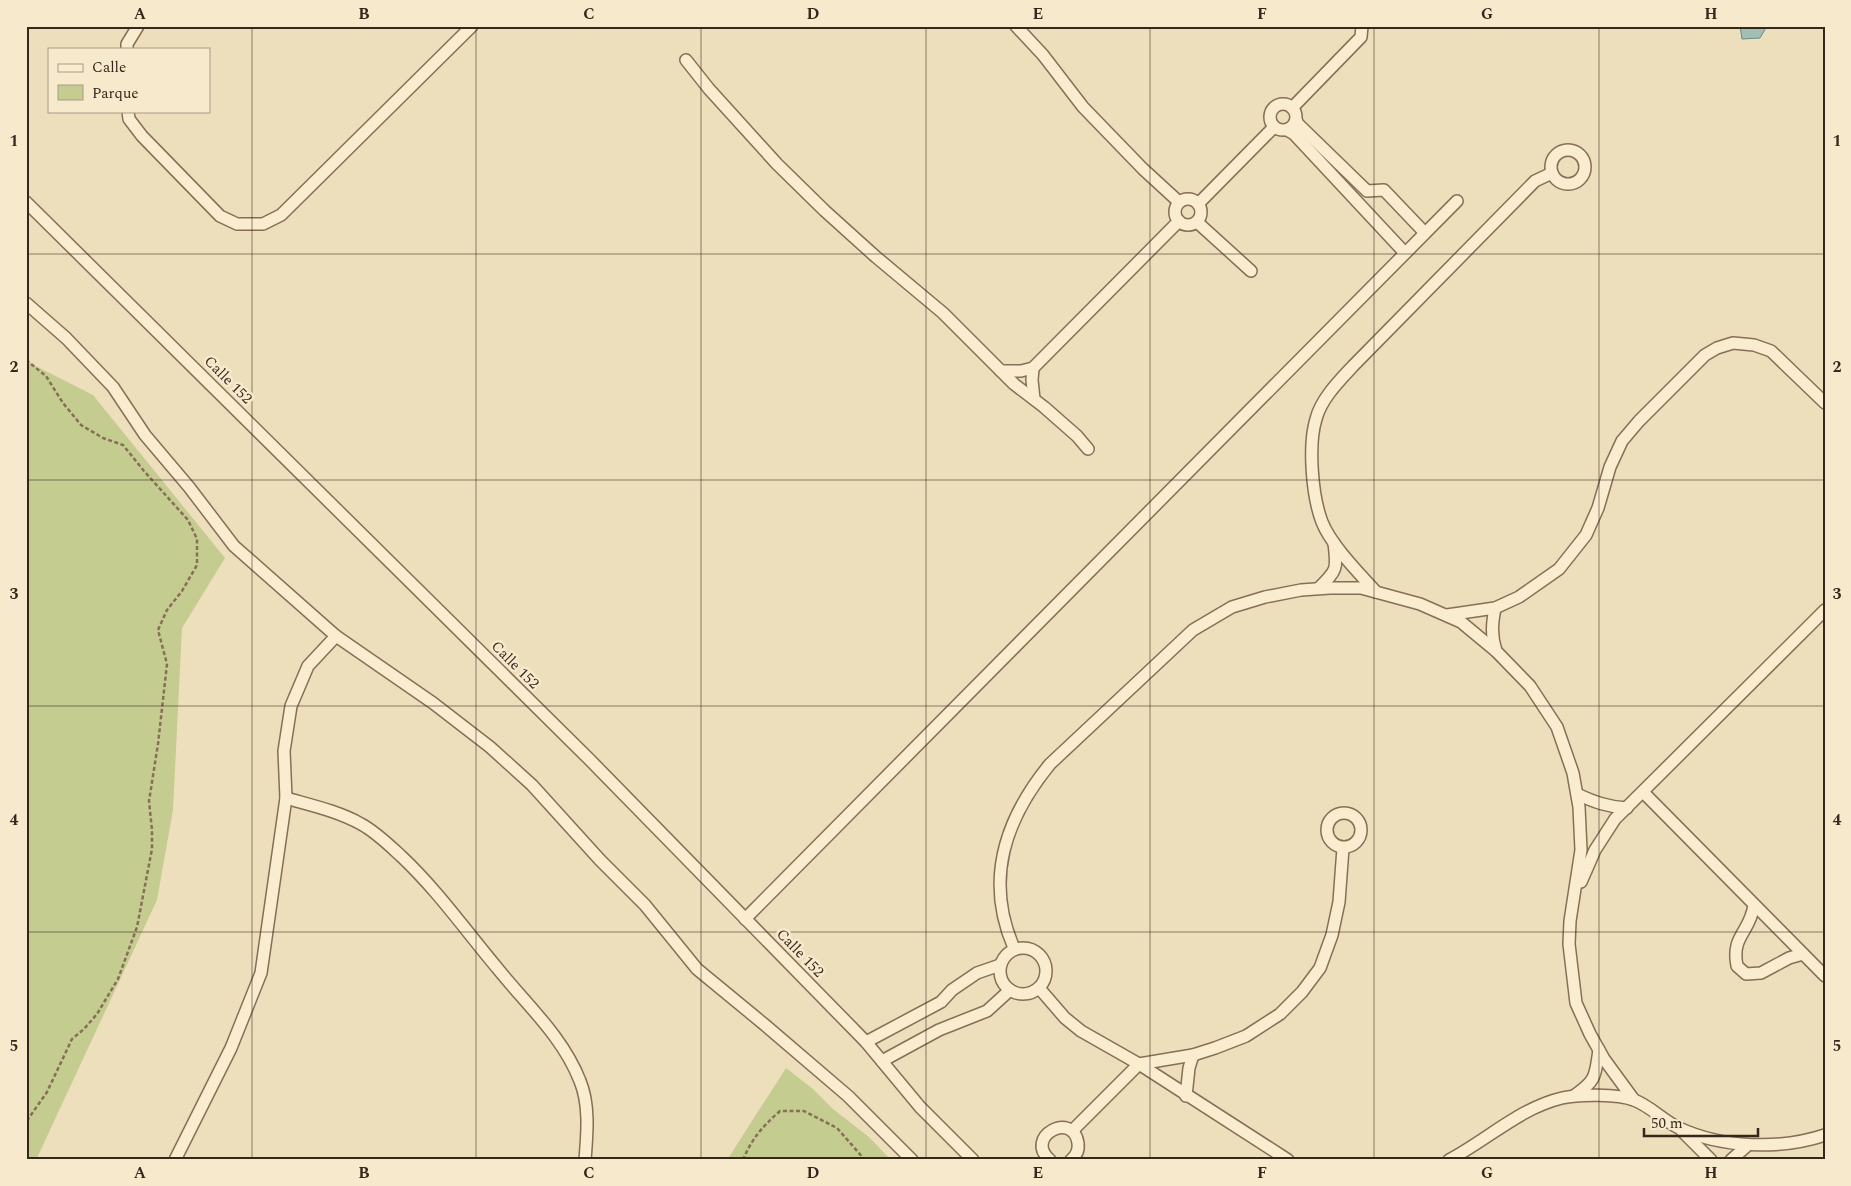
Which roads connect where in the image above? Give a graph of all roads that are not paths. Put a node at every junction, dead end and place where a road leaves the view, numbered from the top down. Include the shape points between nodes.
1 (138, 26) edge
2 (472, 26) edge
3 (1016, 26) edge
4 (1362, 26) edge
5 (126, 48) edge
6 (686, 60) dead end
7 (1292, 108) junction
8 (128, 112) edge
9 (1296, 120) junction
10 (1274, 127) junction
11 (1287, 130) junction
12 (1552, 173) dead end
13 (1457, 201) dead end
14 (26, 202) edge
15 (1179, 202) junction
16 (1198, 204) junction
17 (1179, 221) junction
18 (1197, 222) junction
19 (1425, 233) junction
20 (1405, 252) junction
21 (1251, 271) dead end
22 (26, 303) edge
23 (1033, 368) junction
24 (1001, 371) junction
25 (1034, 399) junction
26 (1825, 404) edge
27 (1088, 449) dead end
28 (1334, 541) junction
29 (1319, 588) junction
30 (1376, 592) junction
31 (1495, 608) junction
32 (1825, 610) edge
33 (1444, 615) junction
34 (336, 636) junction
35 (1496, 651) junction
36 (1643, 792) junction
37 (1576, 794) junction
38 (286, 798) junction
39 (1627, 808) junction
40 (1343, 848) dead end
41 (1574, 898) junction
42 (1754, 905) junction
43 (745, 918) junction
44 (1014, 948) junction
45 (1803, 954) junction
46 (1000, 965) junction
47 (1825, 976) edge
48 (1039, 988) junction
49 (1010, 990) junction
50 (866, 1042) junction
51 (1599, 1050) junction
52 (1193, 1055) junction
53 (882, 1061) junction
54 (1139, 1064) junction
55 (1186, 1096) junction
56 (1574, 1096) junction
57 (1634, 1100) junction
58 (1679, 1128) junction
59 (1072, 1132) junction
60 (1825, 1135) edge
61 (1748, 1144) junction
62 (1282, 1159) edge
63 (175, 1160) edge
64 (585, 1160) edge
65 (912, 1160) edge
66 (973, 1160) edge
67 (1050, 1160) edge
68 (1071, 1160) edge
69 (1449, 1160) edge
70 (1711, 1160) edge
71 (1731, 1160) edge

1 - 5 street
2 - 8 street via 281,215 264,224 237,224 220,216 142,136 129,119
3 - 15 street via 1083,107 1143,170
4 - 7 street via 1361,37
6 - 24 street via 708,89 777,164 876,257 943,313
7 - 9 street
7 - 10 street via 1284,104 1276,106 1270,120
9 - 11 street
9 - 19 street via 1367,191 1384,190
10 - 11 street
10 - 16 street
11 - 20 street
12 - 28 street via 1535,181 1331,391 1316,419 1311,456 1314,491 1322,523
13 - 19 street
14 - 43 street, Calle 152 via 583,753
15 - 16 street via 1193,199
15 - 17 street via 1175,212
16 - 18 street via 1201,210
17 - 18 street via 1185,225
17 - 23 street
18 - 21 street
19 - 20 street
20 - 43 street
22 - 34 street via 66,338 113,387 145,434 234,546
23 - 24 street
23 - 25 street
24 - 25 street
25 - 27 street
26 - 31 street via 1763,348 1733,343 1705,355 1622,441 1586,536 1560,569 1519,597
28 - 29 street via 1334,573
28 - 30 street
29 - 30 street via 1361,588
29 - 44 street via 1265,597 1232,607 1193,630 1050,764 1018,810 1002,858 1002,909
30 - 33 street via 1420,604
31 - 33 street
31 - 35 street via 1492,637
32 - 36 street
33 - 35 street via 1461,622
34 - 38 street via 308,666 291,706 284,751
34 - 65 street via 490,747 532,785 645,905 697,969 848,1096
35 - 37 street via 1530,686 1557,727 1573,773
36 - 39 street
36 - 42 street
37 - 39 street via 1609,807
37 - 41 street via 1581,850
38 - 63 street via 261,973 231,1048
38 - 64 street via 360,824 388,844 424,878 458,917 558,1039 581,1082 588,1124
39 - 41 street via 1615,819 1595,850
40 - 52 street via 1339,902 1320,968 1280,1014 1246,1036
41 - 51 street via 1569,944 1571,975 1576,1003
42 - 45 street
42 - 45 street via 1751,921 1738,939 1734,953 1737,966 1746,974 1761,973
43 - 50 street, Calle 152
44 - 46 street
44 - 48 street via 1032,949 1043,959 1046,974
45 - 47 street
46 - 49 street via 1001,979
46 - 50 street via 976,973 941,1002
48 - 49 street via 1025,994
48 - 54 street via 1076,1027
49 - 53 street via 986,1011 939,1030
50 - 53 street, Calle 152
51 - 56 street via 1596,1073 1589,1086
51 - 57 street
52 - 54 street
52 - 55 street
53 - 66 street, Calle 152
54 - 55 street
54 - 59 street
55 - 62 street
56 - 57 street
56 - 69 street via 1529,1110
57 - 58 street
58 - 61 street via 1713,1140
58 - 70 street
59 - 67 street via 1067,1128 1055,1128 1046,1135 1042,1146
59 - 68 street via 1078,1147
60 - 61 street via 1785,1144
61 - 71 street

